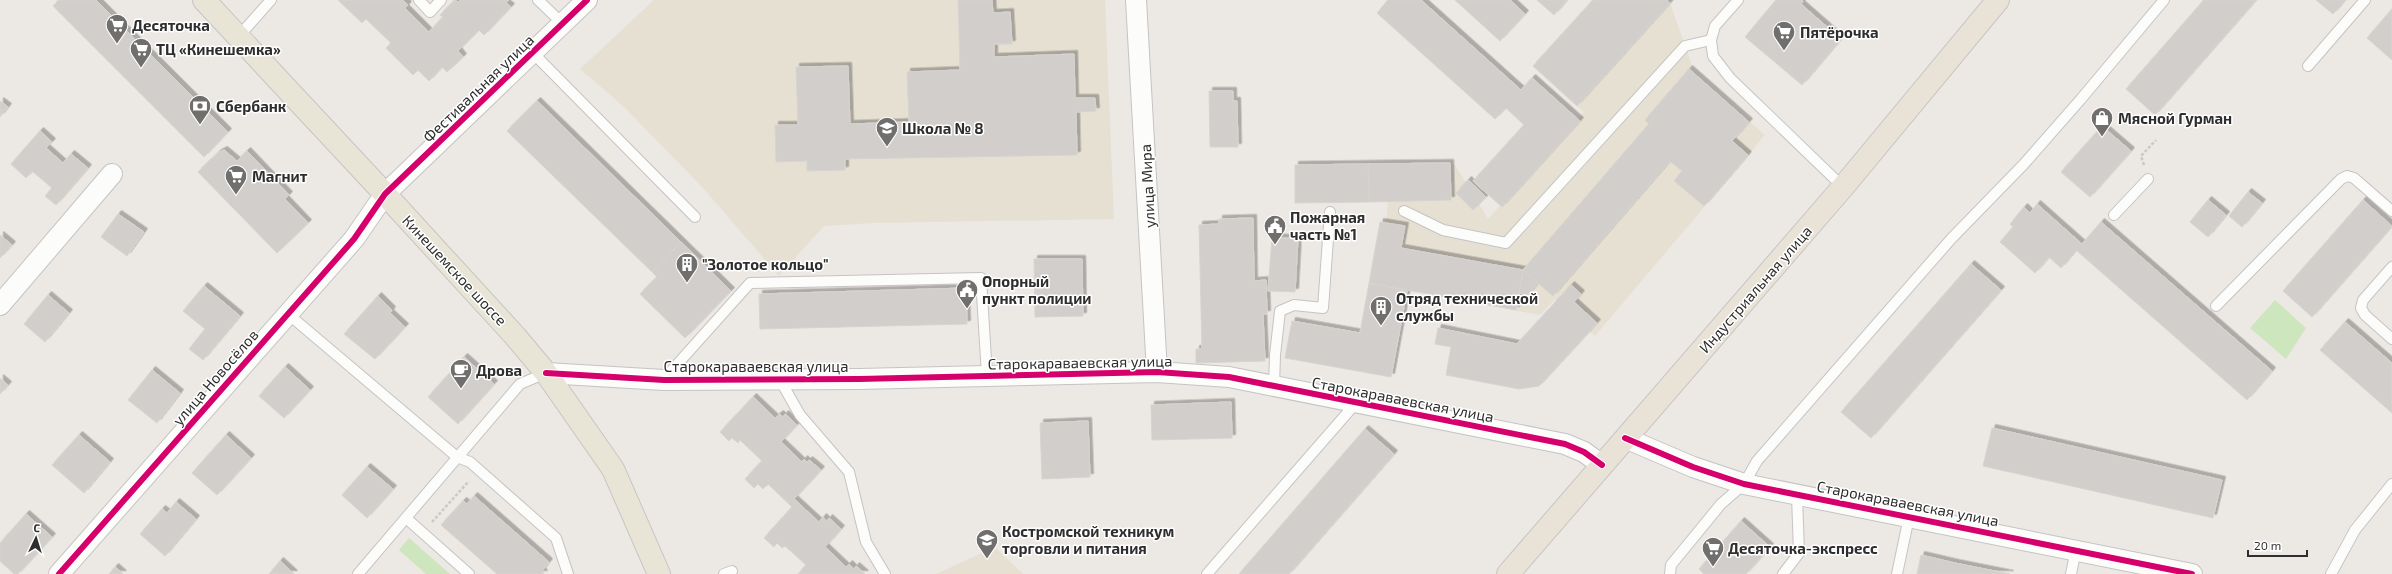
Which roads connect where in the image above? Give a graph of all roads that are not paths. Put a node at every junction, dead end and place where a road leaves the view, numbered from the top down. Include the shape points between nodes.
1 (204, 0) edge
2 (271, 0) edge
3 (419, 0) edge
4 (442, 0) edge
5 (538, 0) edge
6 (587, 0) edge
7 (1136, 0) edge
8 (1738, 0) edge
9 (1998, 0) edge
10 (2164, 0) edge
11 (2365, 0) edge
12 (562, 23) junction
13 (239, 36) junction
14 (1711, 40) junction
15 (533, 53) junction
16 (2308, 66) dead end
17 (112, 174) dead end
18 (2148, 179) road end
19 (1843, 187) junction
20 (385, 194) junction
21 (1404, 211) dead end
22 (2392, 211) edge
23 (1330, 212) dead end
24 (2114, 215) dead end
25 (695, 217) dead end
26 (2392, 267) edge
27 (0, 305) edge
28 (2216, 306) dead end
29 (288, 314) junction
30 (2392, 339) edge
31 (1157, 372) junction
32 (546, 373) junction
33 (987, 376) junction
34 (664, 380) junction
35 (780, 380) junction
36 (1274, 386) junction
37 (1356, 403) junction
38 (1625, 438) junction
39 (457, 457) junction
40 (1602, 464) junction
41 (1744, 484) junction
42 (2392, 484) edge
43 (1797, 495) junction
44 (1909, 517) junction
45 (406, 518) junction
46 (2076, 550) junction
47 (59, 574) edge
48 (358, 574) edge
49 (469, 574) edge
50 (568, 574) edge
51 (659, 574) edge
52 (885, 574) edge
53 (1207, 574) edge
54 (1508, 574) edge
55 (1670, 574) edge
56 (1783, 574) edge
57 (1897, 574) edge
58 (2071, 574) edge
59 (2192, 574) edge
60 (2331, 574) edge

1 - 13 main road, Кинешемское шоссе
2 - 13 lane
3 - 4 lane via 430,12
5 - 12 lane
6 - 12 street, Фестивальная улица
7 - 31 street, улица Мира
8 - 14 lane via 1715,26
9 - 19 highway, Индустриальная улица
10 - 41 lane via 2081,100 2024,164 1951,239 1762,455
11 - 16 lane
12 - 15 street, Фестивальная улица
13 - 20 main road, Кинешемское шоссе
14 - 19 lane via 1713,56 1730,78
14 - 21 lane via 1685,46 1506,243 1443,230
15 - 20 street, Фестивальная улица
15 - 25 lane
17 - 27 street
18 - 24 lane
19 - 38 highway, Индустриальная улица
20 - 29 street, улица Новосёлов via 354,239
20 - 32 main road, Кинешемское шоссе
22 - 28 lane via 2354,178 2347,176 2341,179
23 - 36 lane via 1323,308 1294,305 1280,311
26 - 30 lane via 2363,300 2361,308 2365,315
29 - 39 lane
29 - 47 street, улица Новосёлов
31 - 33 street, Старокараваевская улица
31 - 36 street, Старокараваевская улица via 1229,377
32 - 34 street, Старокараваевская улица
32 - 39 lane via 520,384
32 - 51 main road, Кинешемское шоссе via 613,469
33 - 34 lane via 981,278 750,284
33 - 35 street, Старокараваевская улица
34 - 35 street, Старокараваевская улица
35 - 52 lane via 800,415 849,472 866,542
36 - 37 street, Старокараваевская улица
37 - 40 street, Старокараваевская улица via 1565,444
37 - 53 lane
38 - 40 highway, Индустриальная улица
38 - 41 street, Старокараваевская улица via 1693,467
39 - 45 lane
39 - 50 lane via 470,462 556,538
40 - 54 highway, Индустриальная улица
41 - 43 street, Старокараваевская улица
41 - 55 lane via 1721,504 1671,564
42 - 60 lane via 2354,530
43 - 44 street, Старокараваевская улица
43 - 56 lane via 1798,553
44 - 46 street, Старокараваевская улица
44 - 57 lane
45 - 48 lane
45 - 49 lane
46 - 58 lane
46 - 59 street, Старокараваевская улица

